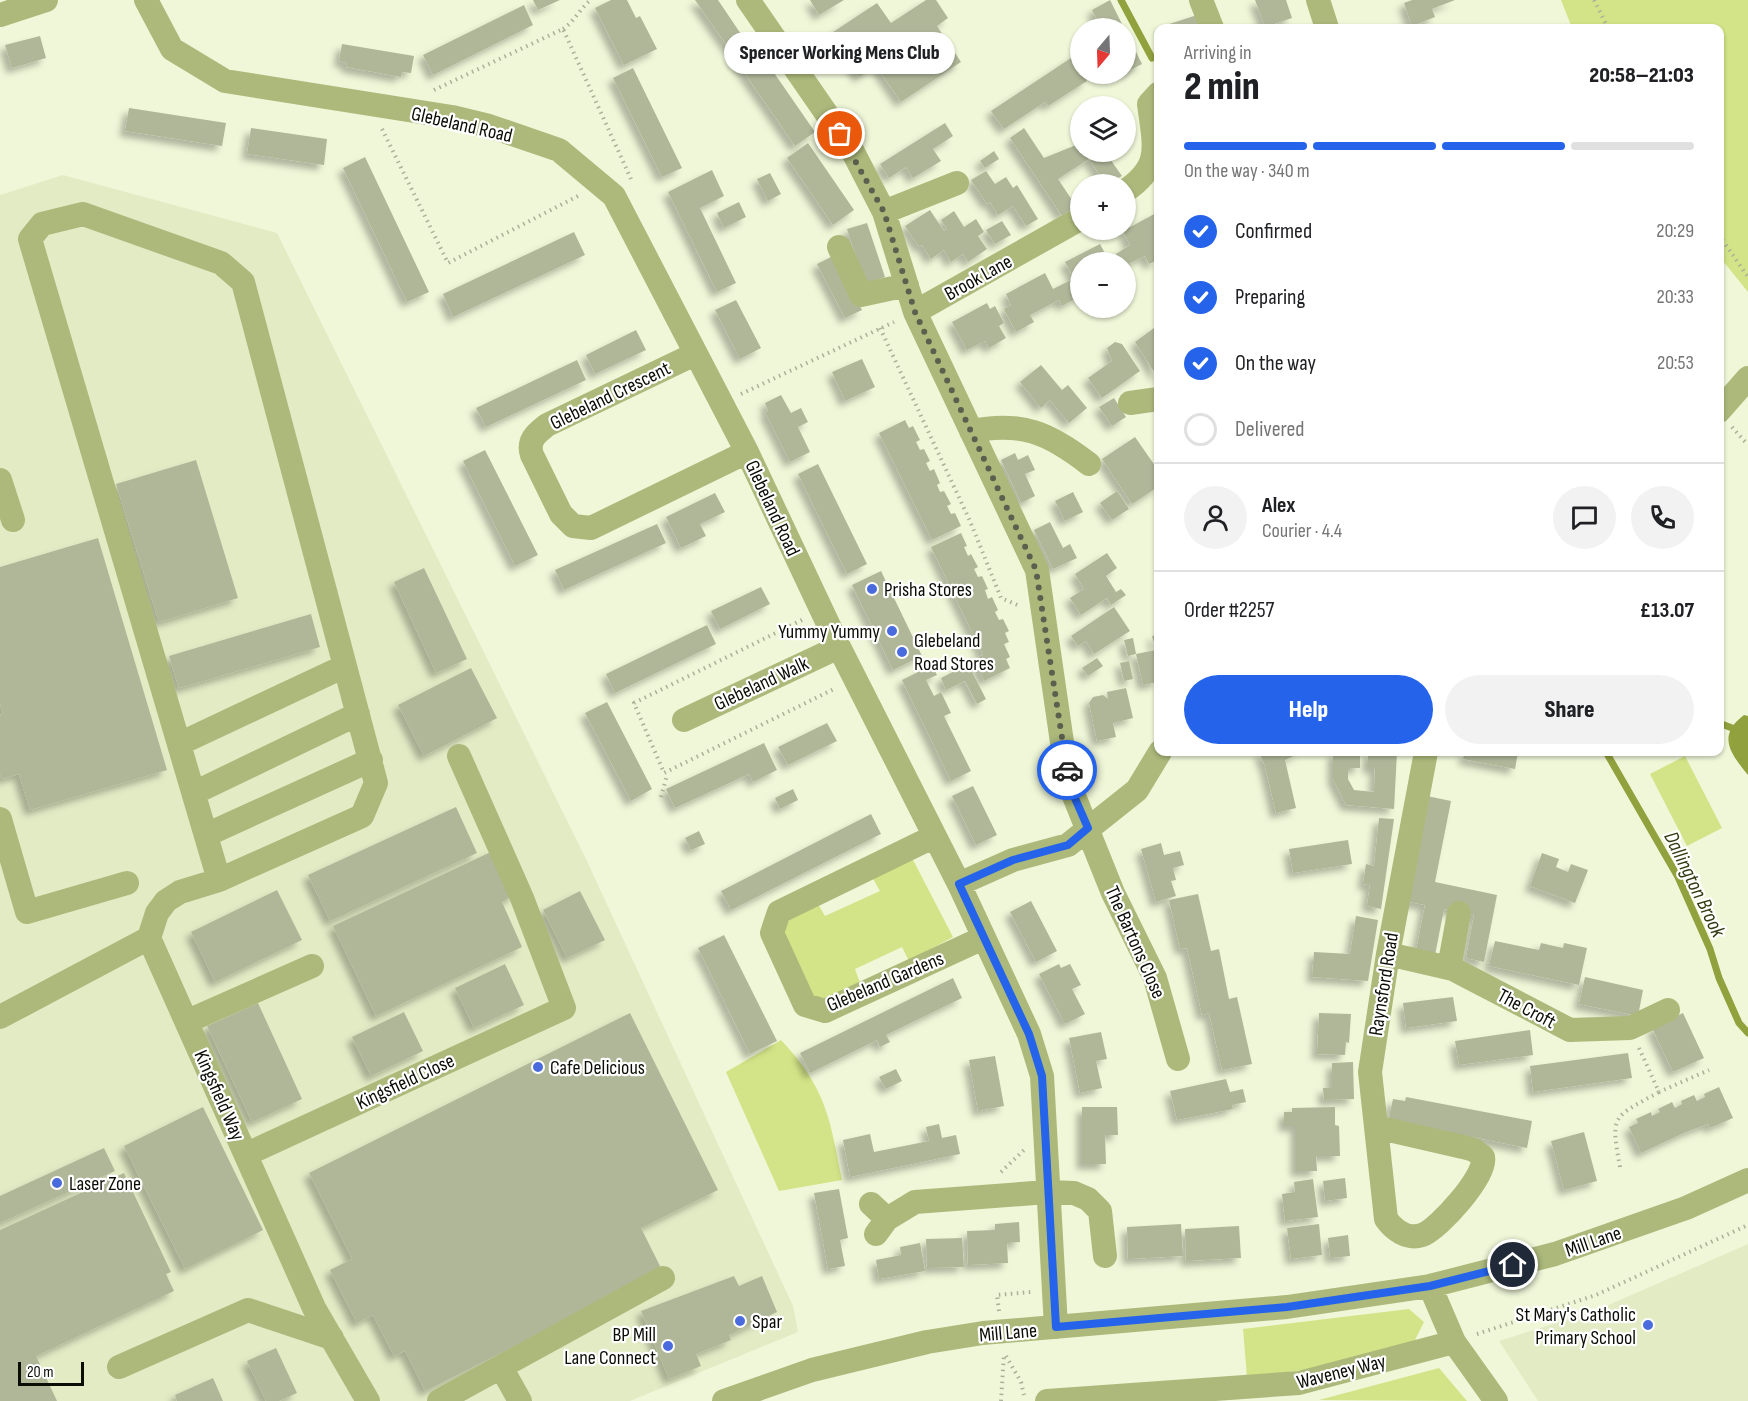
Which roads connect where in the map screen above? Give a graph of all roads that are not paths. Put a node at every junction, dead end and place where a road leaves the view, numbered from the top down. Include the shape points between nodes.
1 (46, 0) edge
2 (146, 0) edge
3 (748, 0) edge
4 (1201, 0) edge
5 (1318, 0) edge
6 (3, 10) edge
7 (1210, 24) edge
8 (1323, 24) edge
9 (1154, 98) edge
10 (957, 183) dead end
11 (1136, 183) edge
12 (884, 212) junction
13 (1070, 225) edge
14 (839, 248) dead end
15 (907, 285) junction
16 (915, 312) junction
17 (695, 354) junction
18 (1748, 378) edge
19 (1154, 400) edge
20 (1130, 403) dead end
21 (1725, 419) edge
22 (971, 431) junction
23 (747, 452) junction
24 (1089, 464) dead end
25 (0, 480) edge
26 (13, 520) dead end
27 (839, 647) junction
28 (345, 666) junction
29 (358, 714) junction
30 (684, 720) dead end
31 (179, 744) junction
32 (459, 756) dead end
33 (1158, 756) edge
34 (1425, 756) edge
35 (371, 760) junction
36 (194, 793) junction
37 (0, 819) edge
38 (1088, 828) junction
39 (206, 835) junction
40 (933, 837) junction
41 (219, 880) junction
42 (127, 883) dead end
43 (959, 884) junction
44 (1459, 914) dead end
45 (149, 938) junction
46 (983, 938) junction
47 (1388, 954) junction
48 (312, 966) dead end
49 (1449, 968) junction
50 (1668, 1010) dead end
51 (0, 1017) edge
52 (188, 1021) junction
53 (1178, 1059) dead end
54 (1376, 1127) junction
55 (247, 1154) junction
56 (1748, 1180) edge
57 (1048, 1192) junction
58 (878, 1219) dead end
59 (1105, 1256) dead end
60 (663, 1278) dead end
61 (1430, 1286) junction
62 (1056, 1327) junction
63 (332, 1338) junction
64 (1454, 1342) junction
65 (119, 1367) dead end
66 (501, 1367) junction
67 (1297, 1392) edge
68 (368, 1401) edge
69 (439, 1401) edge
70 (520, 1401) edge
71 (724, 1401) edge
72 (1047, 1401) edge
73 (1496, 1401) edge

1 - 6 street
2 - 17 street, Glebeland Road via 172,49 225,81 489,126 559,150 607,190
3 - 12 street via 853,152
4 - 7 street
5 - 8 street
9 - 11 street via 1149,104 1151,166
10 - 12 street
12 - 15 street
13 - 16 street, Brook Lane
14 - 15 street via 861,295
15 - 16 street
16 - 22 street
17 - 23 street, Glebeland Road
17 - 23 street, Glebeland Crescent via 547,424 533,437 532,455 561,514 573,526 591,528
18 - 21 street
19 - 20 street
22 - 24 street via 1005,426 1029,430 1058,441
22 - 38 street via 1036,570 1065,763
23 - 27 street, Glebeland Road
25 - 26 street
27 - 30 street, Glebeland Walk
27 - 40 street, Glebeland Road
28 - 29 street
28 - 31 street
28 - 31 street via 243,282 221,263 83,214 42,224 30,239
29 - 35 street
29 - 36 street
31 - 36 street
32 - 55 street, Kingsfield Close via 522,898 564,1008
33 - 38 street via 1137,790
34 - 47 street, Raynsford Road
35 - 39 street
35 - 41 street via 376,783 362,816
36 - 39 street
37 - 42 street via 27,912
38 - 43 street via 1068,845 1013,860
38 - 53 street, The Bartons Close via 1117,901 1155,978
39 - 41 street
40 - 43 street, Glebeland Road
40 - 46 street, Glebeland Gardens via 779,912 772,933 805,1005 825,1011
41 - 45 street via 180,892 166,901
43 - 46 street, Glebeland Road
44 - 49 street
45 - 51 street
45 - 52 street, Kingsfield Way
46 - 57 street, Glebeland Road via 1029,1034 1042,1076
47 - 49 street, The Croft
47 - 54 street, Raynsford Road via 1370,1072
48 - 52 street
49 - 50 street, The Croft via 1570,1030 1630,1028
52 - 55 street, Kingsfield Way
54 - 54 street, Raynsford Road via 1386,1219 1398,1232 1423,1235 1470,1187 1484,1162 1473,1150
55 - 63 street, Kingsfield Way via 314,1308
56 - 61 street, Mill Lane via 1686,1208 1555,1254
57 - 58 street via 915,1202
57 - 59 street via 1074,1193 1095,1205 1102,1220
57 - 62 street, Glebeland Road
60 - 66 street
61 - 62 street, Mill Lane via 1287,1307
61 - 64 street
62 - 71 street, Mill Lane via 983,1333 896,1349 812,1370
63 - 65 street via 248,1310
63 - 68 street, Kingsfield Way
64 - 67 street, Waveney Way
64 - 73 street
66 - 69 street
66 - 70 street
67 - 72 street, Waveney Way

